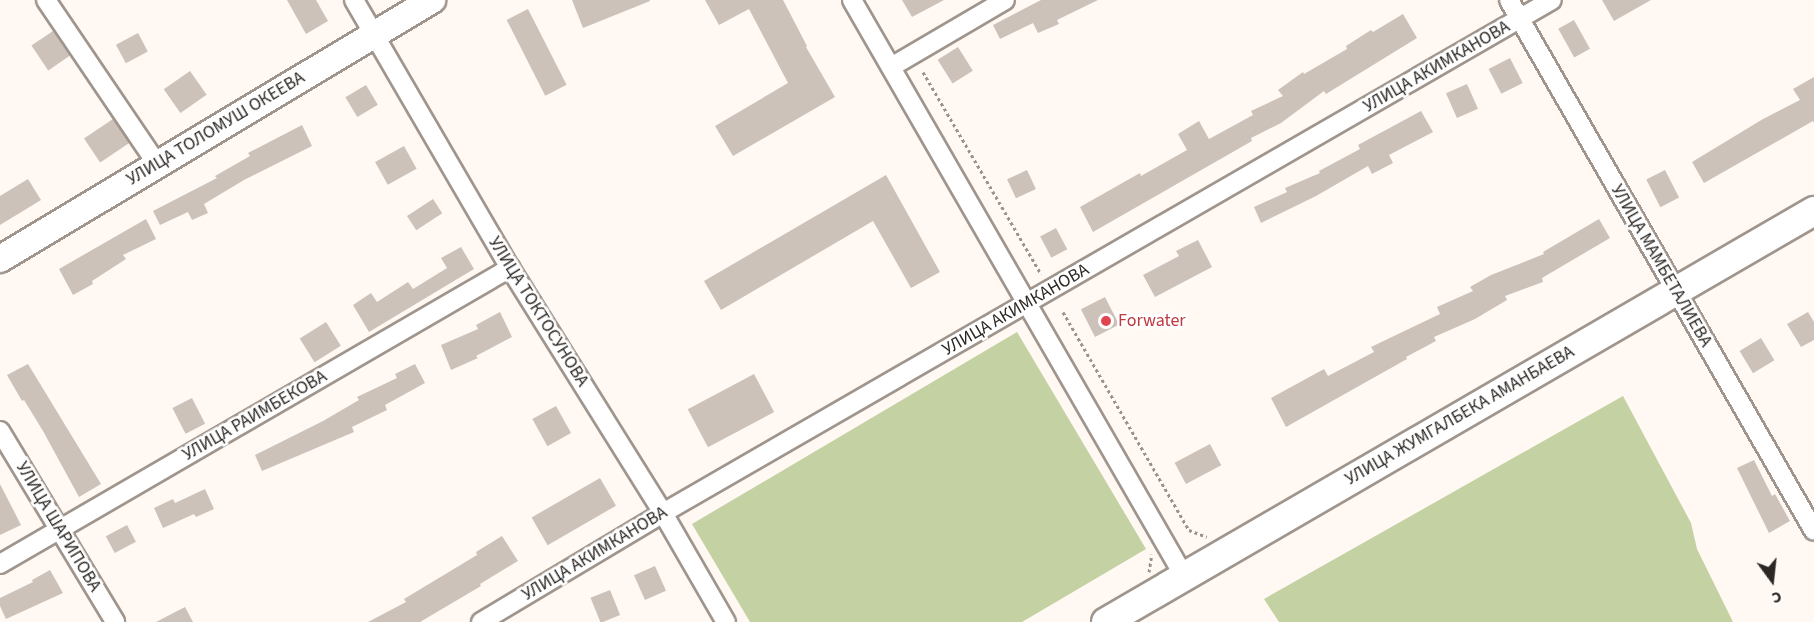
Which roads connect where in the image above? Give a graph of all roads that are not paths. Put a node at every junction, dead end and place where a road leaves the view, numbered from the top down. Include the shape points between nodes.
1 (46, 0) edge
2 (354, 0) edge
3 (432, 0) edge
4 (852, 0) edge
5 (1005, 0) edge
6 (1509, 0) edge
7 (1552, 0) edge
8 (1520, 19) junction
9 (372, 34) junction
10 (891, 67) junction
11 (157, 164) junction
12 (1814, 211) edge
13 (0, 259) edge
14 (510, 268) junction
15 (1676, 290) junction
16 (1027, 303) junction
17 (0, 431) edge
18 (663, 513) junction
19 (1813, 526) edge
20 (60, 530) junction
21 (0, 564) edge
22 (1184, 576) junction
23 (115, 622) edge
24 (481, 622) edge
25 (726, 622) edge
26 (1106, 622) edge

1 - 11 street
2 - 9 street, УЛИЦА ТОКТОСУНОВА
3 - 9 street, УЛИЦА ТОЛОМУШ ОКЕЕВА
4 - 10 street
5 - 10 street
6 - 8 street, УЛИЦА МАМБЕТАЛИЕВА
7 - 8 street, УЛИЦА АКИМКАНОВА
8 - 15 street, УЛИЦА МАМБЕТАЛИЕВА
8 - 16 street, УЛИЦА АКИМКАНОВА
9 - 11 street, УЛИЦА ТОЛОМУШ ОКЕЕВА
9 - 14 street, УЛИЦА ТОКТОСУНОВА
10 - 16 street
11 - 13 street, УЛИЦА ТОЛОМУШ ОКЕЕВА
12 - 15 main road, УЛИЦА ЖУМГАЛБЕКА АМАНБАЕВА
14 - 18 street, УЛИЦА ТОКТОСУНОВА
14 - 20 street, УЛИЦА РАИМБЕКОВА
15 - 19 street, УЛИЦА МАМБЕТАЛИЕВА
15 - 22 main road, УЛИЦА ЖУМГАЛБЕКА АМАНБАЕВА
16 - 18 street, УЛИЦА АКИМКАНОВА
16 - 22 street
17 - 20 street, УЛИЦА ШАРИПОВА
18 - 24 street, УЛИЦА АКИМКАНОВА
18 - 25 street, УЛИЦА ТОКТОСУНОВА
20 - 21 street, УЛИЦА РАИМБЕКОВА
20 - 23 street, УЛИЦА ШАРИПОВА
22 - 26 main road, УЛИЦА ЖУМГАЛБЕКА АМАНБАЕВА

